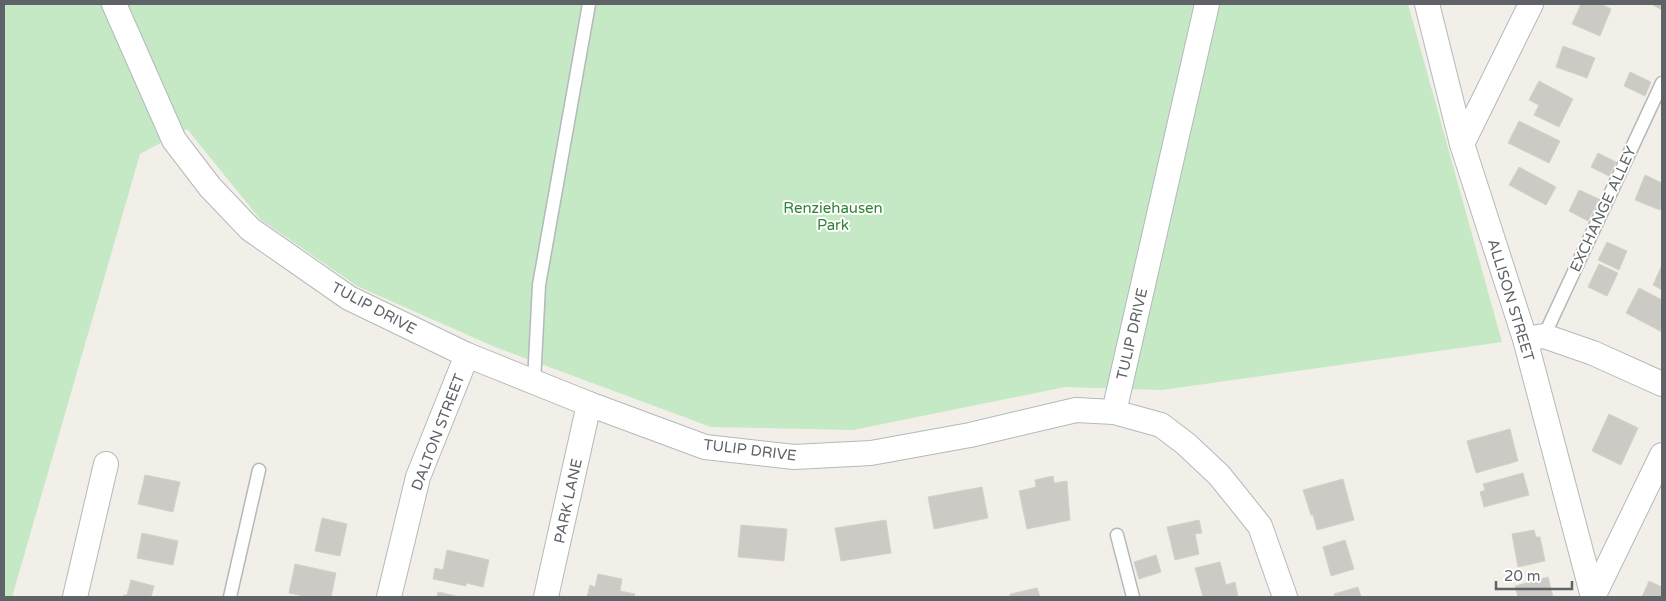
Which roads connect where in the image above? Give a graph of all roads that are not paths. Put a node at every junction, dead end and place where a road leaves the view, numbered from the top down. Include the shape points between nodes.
1 (114, 4) edge
2 (589, 4) edge
3 (1207, 4) edge
4 (1427, 4) edge
5 (1531, 4) edge
6 (1662, 83) edge
7 (1462, 144) junction
8 (1534, 338) junction
9 (467, 355) junction
10 (534, 382) junction
11 (1662, 384) edge
12 (589, 404) junction
13 (1114, 412) junction
14 (1662, 455) edge
15 (106, 464) dead end
16 (259, 470) dead end
17 (1117, 535) dead end
18 (74, 597) edge
19 (230, 597) edge
20 (389, 597) edge
21 (546, 597) edge
22 (1133, 597) edge
23 (1285, 597) edge
24 (1593, 597) edge

1 - 9 street, TULIP DRIVE via 174,140 210,187 250,229 349,298
2 - 10 lane via 538,285
3 - 13 street, TULIP DRIVE
4 - 7 street, ALLISON STREET
5 - 7 street
6 - 8 lane, EXCHANGE ALLEY
7 - 8 street, ALLISON STREET
8 - 11 street via 1593,353
8 - 24 street, ALLISON STREET
9 - 10 street, TULIP DRIVE
9 - 20 street, DALTON STREET via 418,477
10 - 12 street, TULIP DRIVE
12 - 13 street, TULIP DRIVE via 705,447 794,457 871,453 970,435 1076,410
12 - 21 street, PARK LANE
13 - 23 street via 1161,425 1219,475 1260,526
14 - 24 street
15 - 18 street
16 - 19 lane
17 - 22 lane

